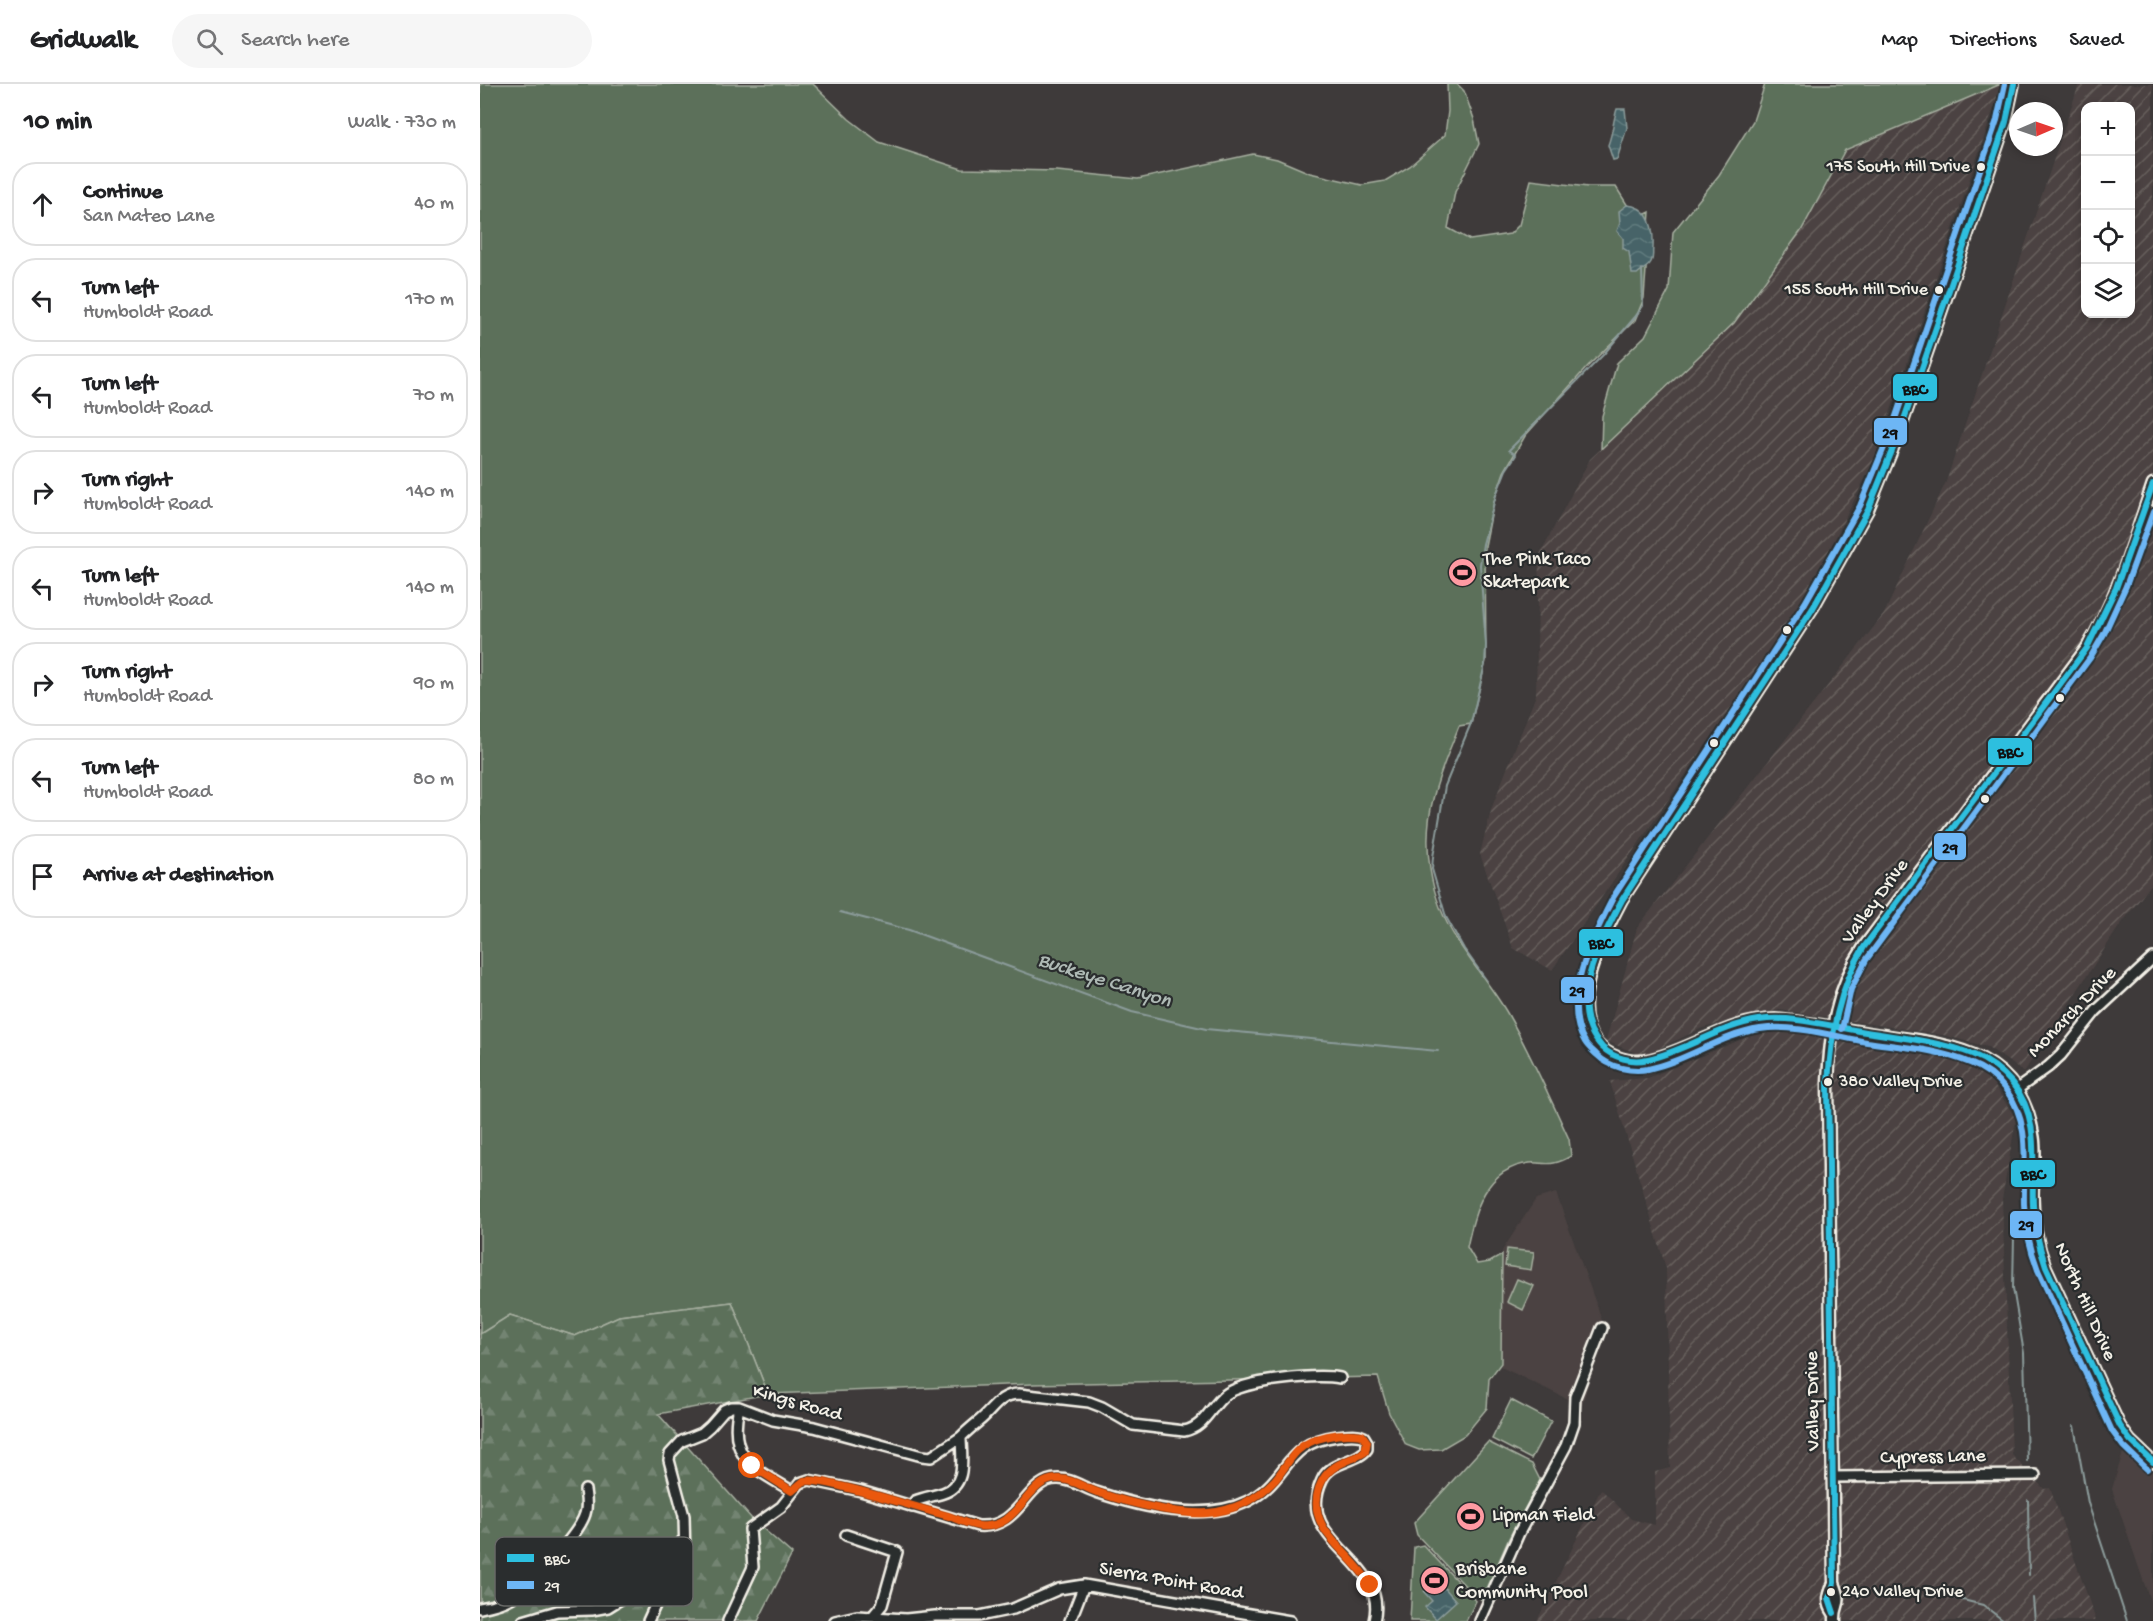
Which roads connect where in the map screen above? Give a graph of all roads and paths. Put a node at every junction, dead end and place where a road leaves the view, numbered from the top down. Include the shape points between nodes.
1 (2014, 84) edge
2 (2153, 484) edge
3 (2153, 958) edge
4 (1833, 1027) junction
5 (2016, 1090) junction
6 (1602, 1328) dead end
7 (1340, 1378) dead end
8 (739, 1407) junction
9 (961, 1437) junction
10 (2153, 1462) edge
11 (2035, 1475) dead end
12 (1832, 1477) junction
13 (585, 1490) dead end
14 (792, 1491) junction
15 (912, 1507) junction
16 (685, 1530) junction
17 (846, 1535) dead end
18 (572, 1537) edge
19 (683, 1537) edge
20 (685, 1537) edge
21 (1084, 1585) junction
22 (495, 1605) edge
23 (882, 1605) junction
24 (610, 1606) edge
25 (655, 1606) edge
26 (480, 1608) edge
27 (872, 1617) junction
28 (1834, 1617) edge
29 (892, 1618) junction
30 (524, 1621) edge
31 (648, 1621) edge
32 (728, 1621) edge
33 (835, 1621) edge
34 (1070, 1621) edge
35 (1290, 1621) edge
36 (1374, 1621) edge
37 (1480, 1621) edge

1 - 4 street, North Hill Drive via 2006,122 1948,293 1868,510 1818,599 1622,900 1604,937 1586,997 1589,1030 1600,1046 1610,1053 1640,1061 1755,1020
2 - 4 main road, Valley Drive via 2121,578 2091,640 1858,955 1842,986
3 - 5 street, Monarch Drive via 2096,1011 2048,1067
4 - 5 street, North Hill Drive via 1961,1048 1997,1068
4 - 12 main road, Valley Drive via 1828,1083
5 - 10 street, North Hill Drive via 2029,1114 2034,1140 2033,1214 2039,1250 2120,1426
6 - 37 street via 1575,1397 1574,1423 1566,1446 1519,1533
7 - 9 street, Kings Road via 1312,1376 1234,1389 1220,1399 1201,1424 1184,1431 1133,1425 1089,1402 1014,1394 1000,1400
8 - 9 street, Kings Road via 773,1420 922,1456 931,1456
8 - 14 street via 737,1434 744,1458
8 - 16 street, Kings Road via 724,1410 711,1426 682,1441 670,1454
9 - 15 street via 962,1472 957,1483 946,1492 915,1501
11 - 12 street, Cypress Lane
12 - 28 main road, Valley Drive via 1834,1583 1840,1605
13 - 18 street via 585,1513
14 - 15 street via 804,1481 814,1480
14 - 32 street via 781,1507 750,1529 753,1567
15 - 36 street via 967,1524 988,1526 1009,1518 1048,1480 1059,1479 1146,1505 1193,1513 1218,1511 1261,1492 1304,1446 1328,1437 1362,1435 1367,1442 1365,1452 1324,1477 1316,1513 1322,1527 1367,1578 1375,1601
16 - 19 street
16 - 20 street, Kings Road
17 - 23 street via 897,1552
21 - 29 street, Sierra Point Road via 1059,1589 996,1613
21 - 34 street
21 - 35 street, Sierra Point Road
22 - 26 street
23 - 27 street
23 - 29 street
24 - 30 street via 557,1611
25 - 31 street, Kings Road
27 - 29 street, Sierra Point Road
27 - 33 street, Sierra Point Road

